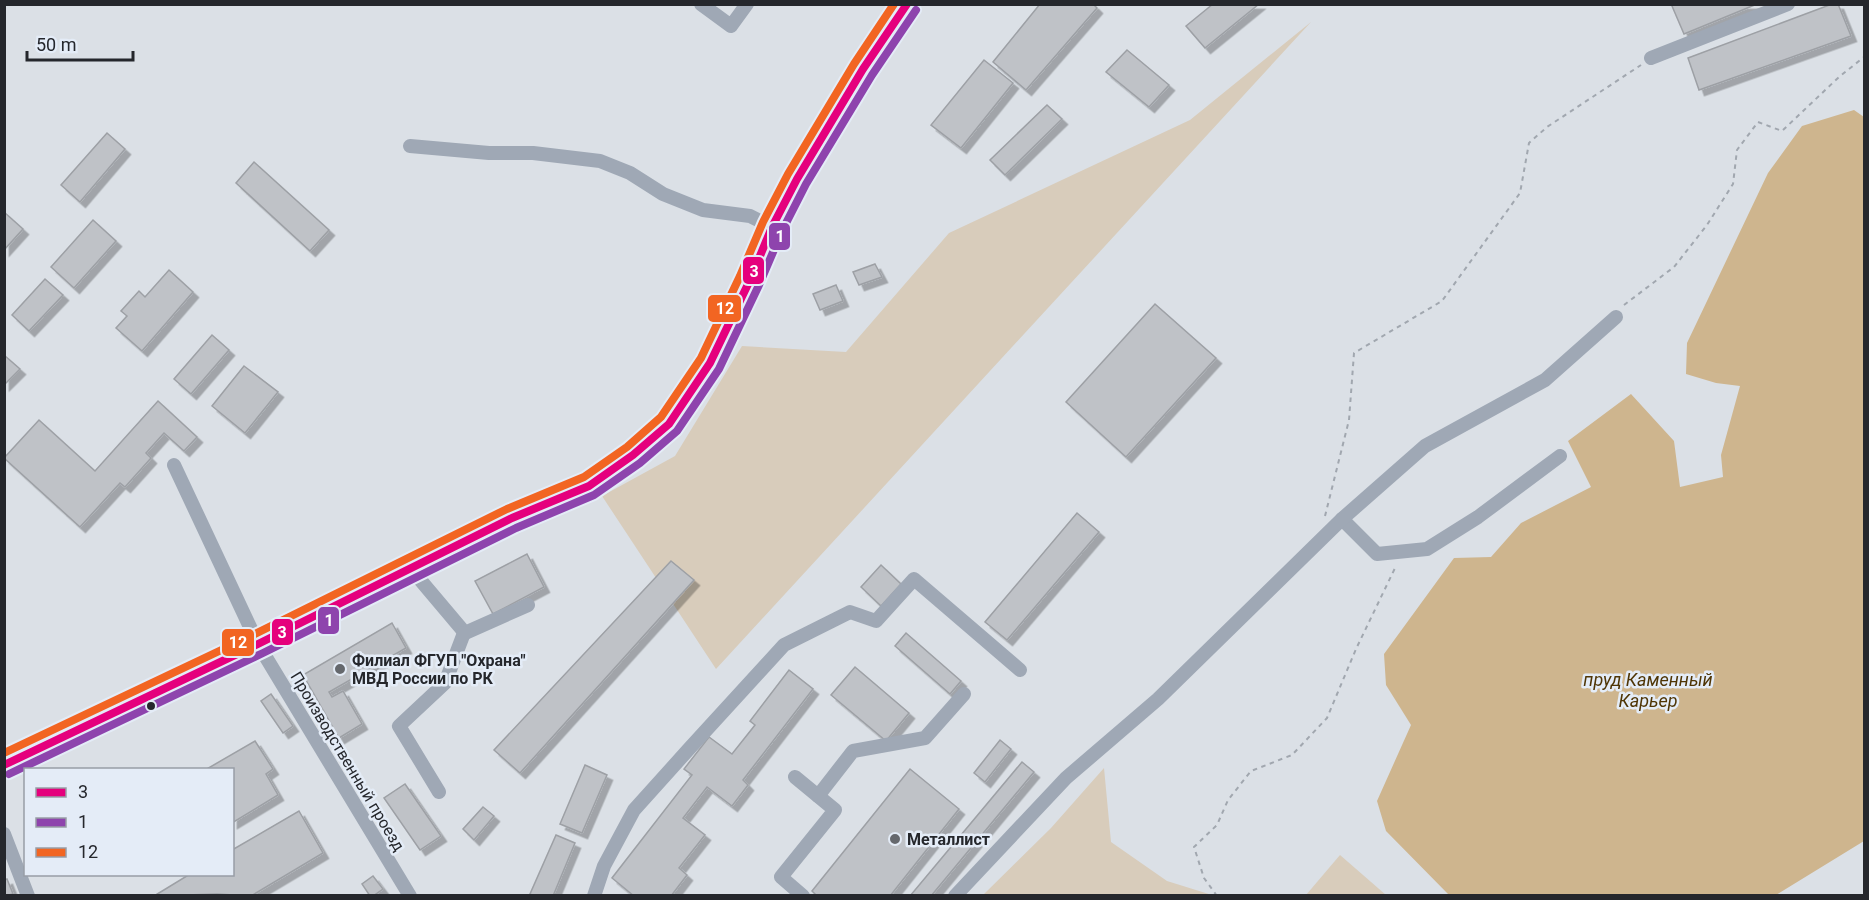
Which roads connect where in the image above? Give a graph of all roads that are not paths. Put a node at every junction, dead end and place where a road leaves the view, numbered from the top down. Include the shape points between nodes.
1 (702, 4) edge
2 (747, 4) edge
3 (908, 4) edge
4 (1788, 4) edge
5 (1651, 58) road end
6 (410, 146) dead end
7 (772, 227) junction
8 (1616, 317) road end
9 (1560, 456) dead end
10 (174, 465) dead end
11 (1341, 519) junction
12 (411, 569) junction
13 (528, 605) dead end
14 (464, 633) junction
15 (258, 644) junction
16 (1020, 670) dead end
17 (964, 694) dead end
18 (4, 765) edge
19 (795, 777) dead end
20 (438, 792) dead end
21 (818, 796) junction
22 (4, 834) edge
23 (28, 896) edge
24 (410, 896) edge
25 (594, 896) edge
26 (803, 896) edge
27 (955, 896) edge

1 - 2 street via 731,26
3 - 7 street via 863,69
4 - 5 street
6 - 7 street via 600,161 703,210 750,216
7 - 12 main road via 710,363 669,424 589,486 512,518
8 - 11 street via 1545,380 1425,446
9 - 11 street via 1478,517 1427,549 1377,554
10 - 15 street, Производственный проезд
11 - 27 street via 1158,699 1066,778
12 - 14 street
12 - 15 main road
13 - 14 street
14 - 20 street via 445,683 399,726
15 - 18 main road
15 - 24 street, Производственный проезд
16 - 25 street via 914,579 876,621 850,612 784,645 634,810 604,866
17 - 21 street via 925,738 854,751
19 - 21 street
21 - 26 street via 836,810 781,877
22 - 23 street

